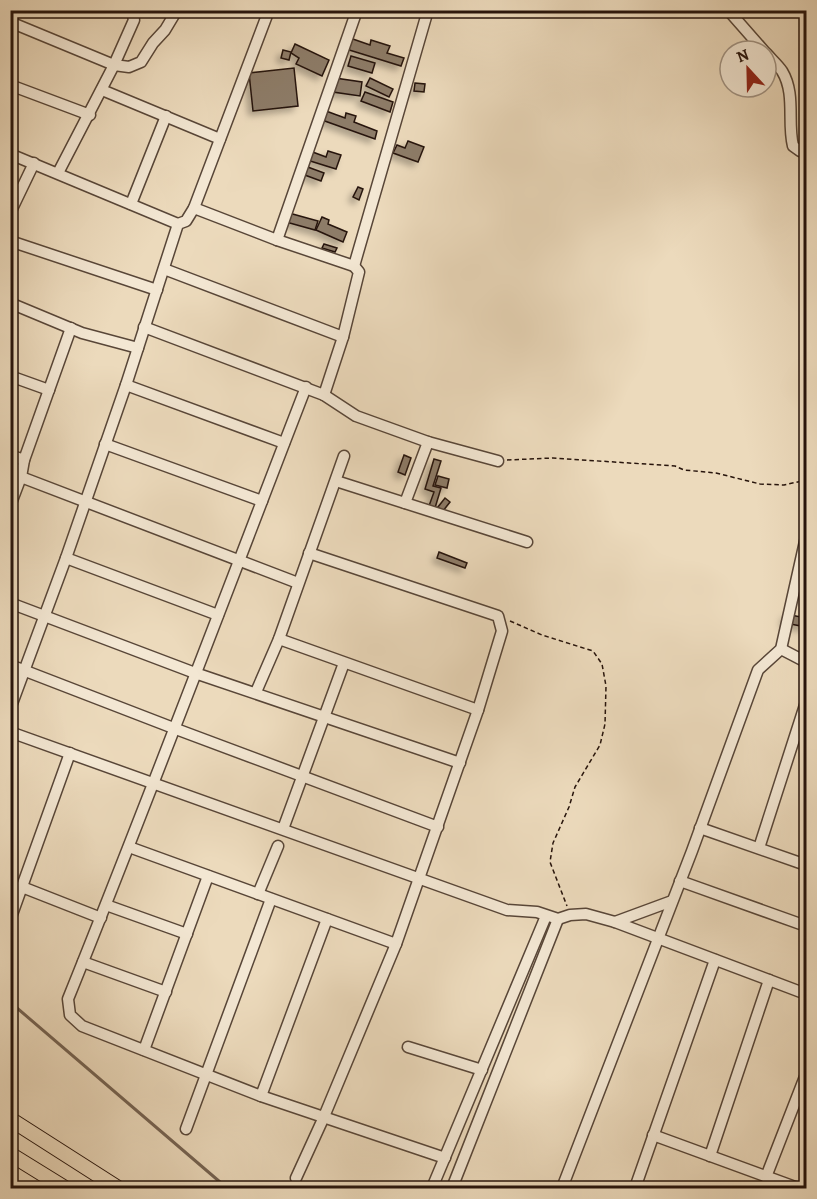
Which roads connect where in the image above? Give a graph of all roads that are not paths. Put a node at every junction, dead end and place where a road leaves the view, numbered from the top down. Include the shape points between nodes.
1 (132, 10) edge
2 (177, 10) edge
3 (269, 10) edge
4 (357, 10) edge
5 (428, 10) edge
6 (729, 10) edge
7 (10, 22) edge
8 (754, 39) edge
9 (114, 65) junction
10 (778, 67) edge
11 (10, 85) edge
12 (102, 90) junction
13 (90, 115) junction
14 (166, 116) junction
15 (220, 139) junction
16 (807, 152) edge
17 (10, 154) edge
18 (34, 163) junction
19 (58, 173) junction
20 (130, 204) junction
21 (194, 208) junction
22 (10, 213) edge
23 (178, 224) junction
24 (277, 240) junction
25 (10, 241) edge
26 (354, 266) junction
27 (164, 269) junction
28 (157, 290) junction
29 (10, 303) edge
30 (144, 327) junction
31 (71, 328) junction
32 (344, 337) junction
33 (138, 348) junction
34 (10, 376) edge
35 (126, 385) junction
36 (306, 387) junction
37 (49, 390) junction
38 (324, 395) junction
39 (428, 442) junction
40 (284, 443) junction
41 (105, 444) junction
42 (10, 455) edge
43 (344, 456) dead end
44 (24, 460) junction
45 (498, 461) road end
46 (21, 477) junction
47 (336, 481) junction
48 (85, 500) junction
49 (262, 501) junction
50 (405, 503) junction
51 (10, 506) edge
52 (807, 537) edge
53 (527, 542) dead end
54 (309, 553) junction
55 (66, 558) junction
56 (239, 561) junction
57 (298, 583) junction
58 (10, 603) edge
59 (44, 615) junction
60 (218, 615) junction
61 (279, 639) junction
62 (781, 649) junction
63 (807, 662) edge
64 (344, 663) junction
65 (10, 665) edge
66 (24, 670) junction
67 (195, 672) junction
68 (256, 692) junction
69 (807, 702) edge
70 (10, 710) edge
71 (477, 710) junction
72 (325, 717) junction
73 (176, 729) junction
74 (10, 732) edge
75 (70, 753) junction
76 (460, 763) junction
77 (302, 777) junction
78 (155, 783) junction
79 (438, 827) junction
80 (700, 828) junction
81 (283, 829) junction
82 (278, 846) dead end
83 (129, 847) junction
84 (759, 848) junction
85 (807, 865) edge
86 (208, 876) junction
87 (420, 879) junction
88 (680, 881) junction
89 (22, 887) junction
90 (258, 894) junction
91 (271, 898) junction
92 (672, 901) junction
93 (106, 905) junction
94 (546, 916) junction
95 (101, 918) junction
96 (327, 919) junction
97 (558, 919) junction
98 (10, 920) edge
99 (615, 922) junction
100 (807, 926) edge
101 (187, 934) junction
102 (657, 939) junction
103 (396, 944) junction
104 (715, 960) junction
105 (83, 962) junction
106 (769, 980) junction
107 (166, 992) junction
108 (807, 994) edge
109 (408, 1047) dead end
110 (144, 1050) junction
111 (482, 1070) junction
112 (807, 1074) edge
113 (206, 1075) junction
114 (261, 1096) junction
115 (10, 1119) edge
116 (323, 1119) junction
117 (186, 1129) dead end
118 (654, 1135) junction
119 (10, 1155) edge
120 (710, 1156) junction
121 (445, 1158) junction
122 (766, 1177) junction
123 (296, 1178) dead end
124 (65, 1188) edge
125 (118, 1188) edge
126 (432, 1188) edge
127 (452, 1188) edge
128 (562, 1188) edge
129 (635, 1188) edge
130 (798, 1188) edge

1 - 9 street via 134,20
2 - 9 street via 141,62 129,67
3 - 15 street
4 - 24 street
5 - 26 street
6 - 8 street
7 - 9 street
9 - 12 street
10 - 16 street via 788,84 793,146
11 - 13 street
12 - 13 street
12 - 14 street
13 - 19 street
14 - 15 street
14 - 20 street
15 - 21 street
17 - 18 street
18 - 19 street
18 - 22 street
19 - 20 street
20 - 23 street
21 - 23 street
21 - 24 street
23 - 27 street
24 - 26 street
25 - 28 street
26 - 32 street via 359,272
27 - 28 street
27 - 32 street
28 - 30 street
29 - 31 street
30 - 33 street
30 - 36 street
31 - 33 street
31 - 37 street
32 - 38 street
33 - 35 street
34 - 37 street
35 - 40 street
35 - 41 street
36 - 38 street
36 - 40 street
37 - 44 street
38 - 39 street via 356,416
39 - 45 street
39 - 50 street
40 - 49 street
41 - 48 street
41 - 49 street
42 - 44 street
43 - 47 street
44 - 46 street
46 - 48 street
46 - 51 street
47 - 50 street
47 - 54 street
48 - 55 street
48 - 56 street
49 - 56 street
50 - 53 street
52 - 62 street
54 - 57 street
54 - 71 street via 498,616 502,631
55 - 59 street
55 - 60 street
56 - 57 street
56 - 60 street
57 - 61 street
58 - 59 street
59 - 66 street
59 - 67 street
60 - 67 street
61 - 64 street
61 - 68 street
62 - 63 street
62 - 80 street via 758,670
64 - 71 street
64 - 72 street
65 - 66 street
66 - 70 street
66 - 73 street
67 - 68 street
67 - 73 street
68 - 72 street
69 - 84 street
71 - 76 street
72 - 76 street
72 - 77 street
73 - 77 street
73 - 78 street
74 - 75 street
75 - 78 street
75 - 89 street
76 - 79 street
77 - 79 street
77 - 81 street
78 - 81 street
78 - 83 street
79 - 87 street
80 - 84 street
80 - 88 street
81 - 87 street
82 - 90 street
83 - 86 street
83 - 93 street
84 - 85 street
86 - 90 street
86 - 101 street
87 - 94 street via 507,910
87 - 103 street
88 - 92 street
88 - 100 street
89 - 95 street
89 - 98 street
90 - 91 street
91 - 96 street
91 - 113 street
92 - 99 street
92 - 102 street
93 - 95 street
93 - 101 street
94 - 97 street
94 - 111 street
95 - 105 street
96 - 103 street
96 - 114 street
97 - 99 street via 586,914
97 - 127 street
99 - 102 street
101 - 107 street
102 - 104 street
102 - 128 street
103 - 116 street
104 - 106 street
104 - 118 street
105 - 107 street
105 - 110 street via 69,999 70,1015 82,1026
106 - 108 street
106 - 120 street
107 - 110 street
109 - 111 street
110 - 113 street
111 - 121 street
112 - 122 street
113 - 114 street
113 - 117 street
114 - 116 street
115 - 125 main road
116 - 121 street
116 - 123 street
118 - 120 street
118 - 129 street
119 - 124 main road
120 - 122 street
121 - 126 street
122 - 130 street

